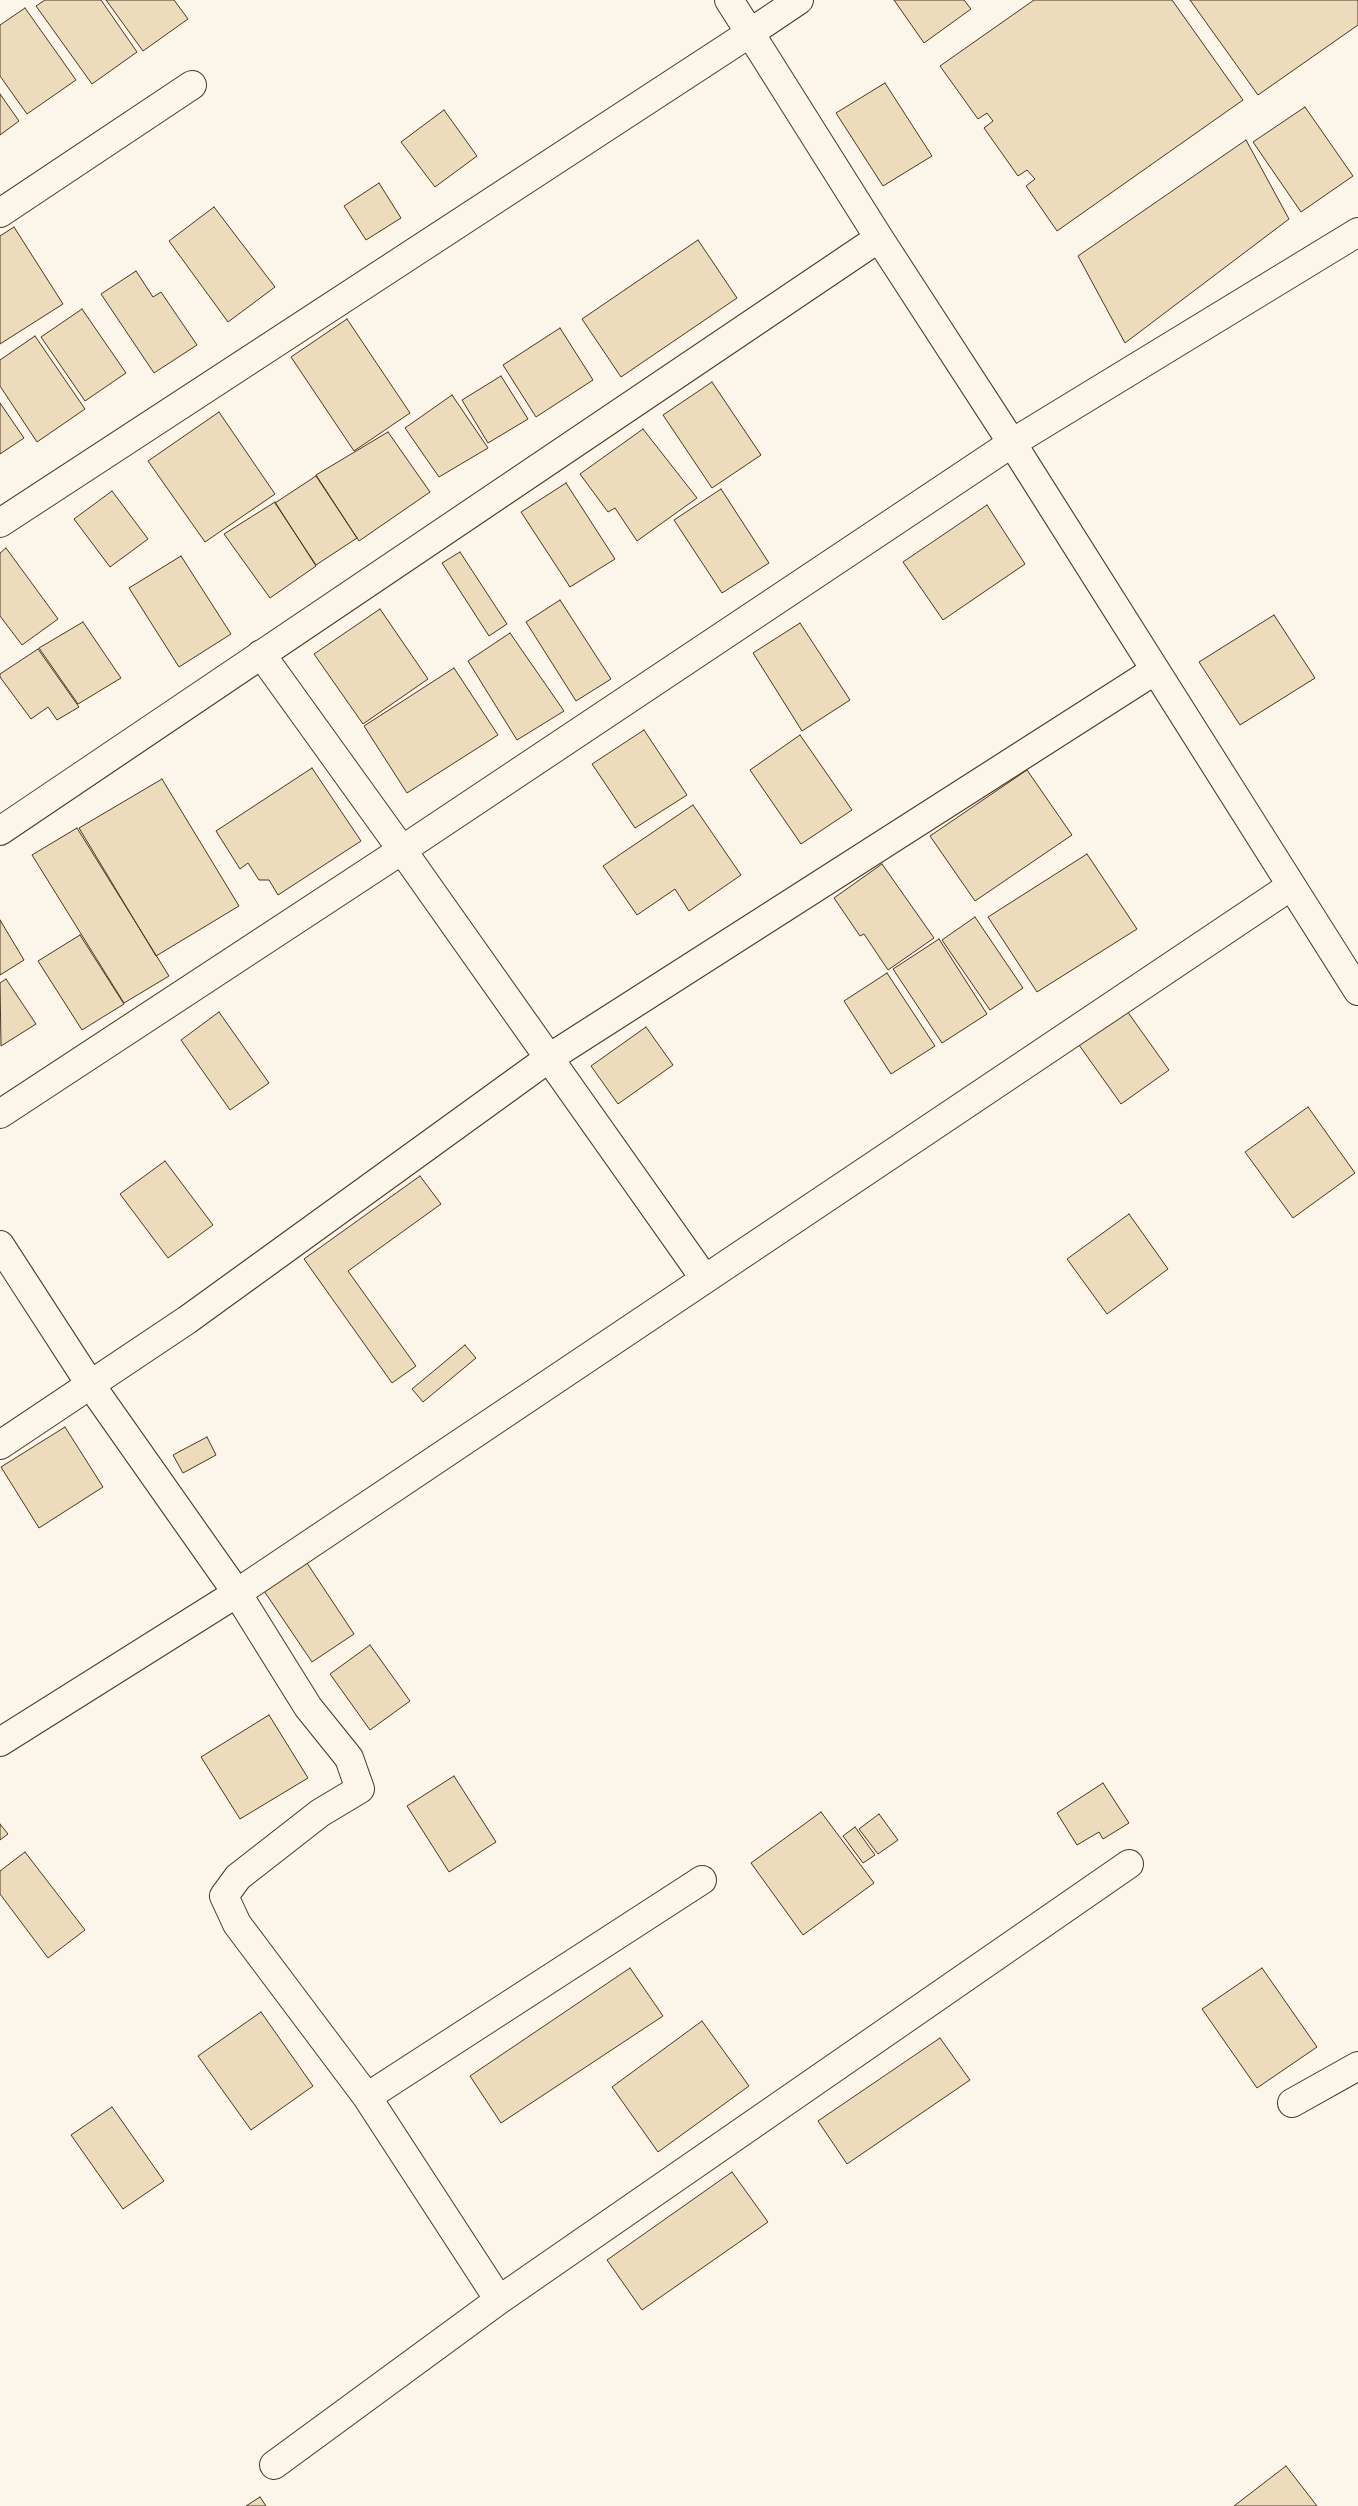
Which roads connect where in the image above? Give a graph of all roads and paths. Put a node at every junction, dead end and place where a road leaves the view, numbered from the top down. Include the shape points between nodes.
1 (729, 0) edge
2 (799, 0) edge
3 (750, 33) junction
4 (192, 85) dead end
5 (0, 213) edge
6 (1358, 232) edge
7 (879, 238) junction
8 (1012, 443) junction
9 (0, 524) edge
10 (261, 654) junction
11 (1154, 671) junction
12 (0, 831) edge
13 (402, 850) junction
14 (1291, 886) junction
15 (1358, 991) edge
16 (549, 1058) junction
17 (0, 1114) edge
18 (0, 1245) edge
19 (705, 1279) junction
20 (90, 1384) junction
21 (0, 1445) edge
22 (237, 1593) junction
23 (0, 1742) edge
24 (1129, 1864) dead end
25 (702, 1880) dead end
26 (1358, 2066) edge
27 (367, 2097) junction
28 (1292, 2103) dead end
29 (499, 2300) junction
30 (274, 2464) dead end

1 - 3 street
2 - 3 street
3 - 7 street
3 - 9 street
4 - 5 street
6 - 8 street
7 - 8 street
7 - 10 street
8 - 11 street
8 - 13 street
10 - 12 street
10 - 13 street
11 - 14 street
11 - 16 street
13 - 16 street
13 - 17 street
14 - 15 street
14 - 19 street
16 - 19 street
16 - 20 street via 187,1320
18 - 20 street
19 - 22 street
20 - 21 street
20 - 22 street
22 - 23 street
22 - 27 street via 308,1707 349,1758 360,1789 320,1813 238,1878 224,1896 237,1924
24 - 29 street
25 - 27 street
26 - 28 street
27 - 29 street
29 - 30 street

